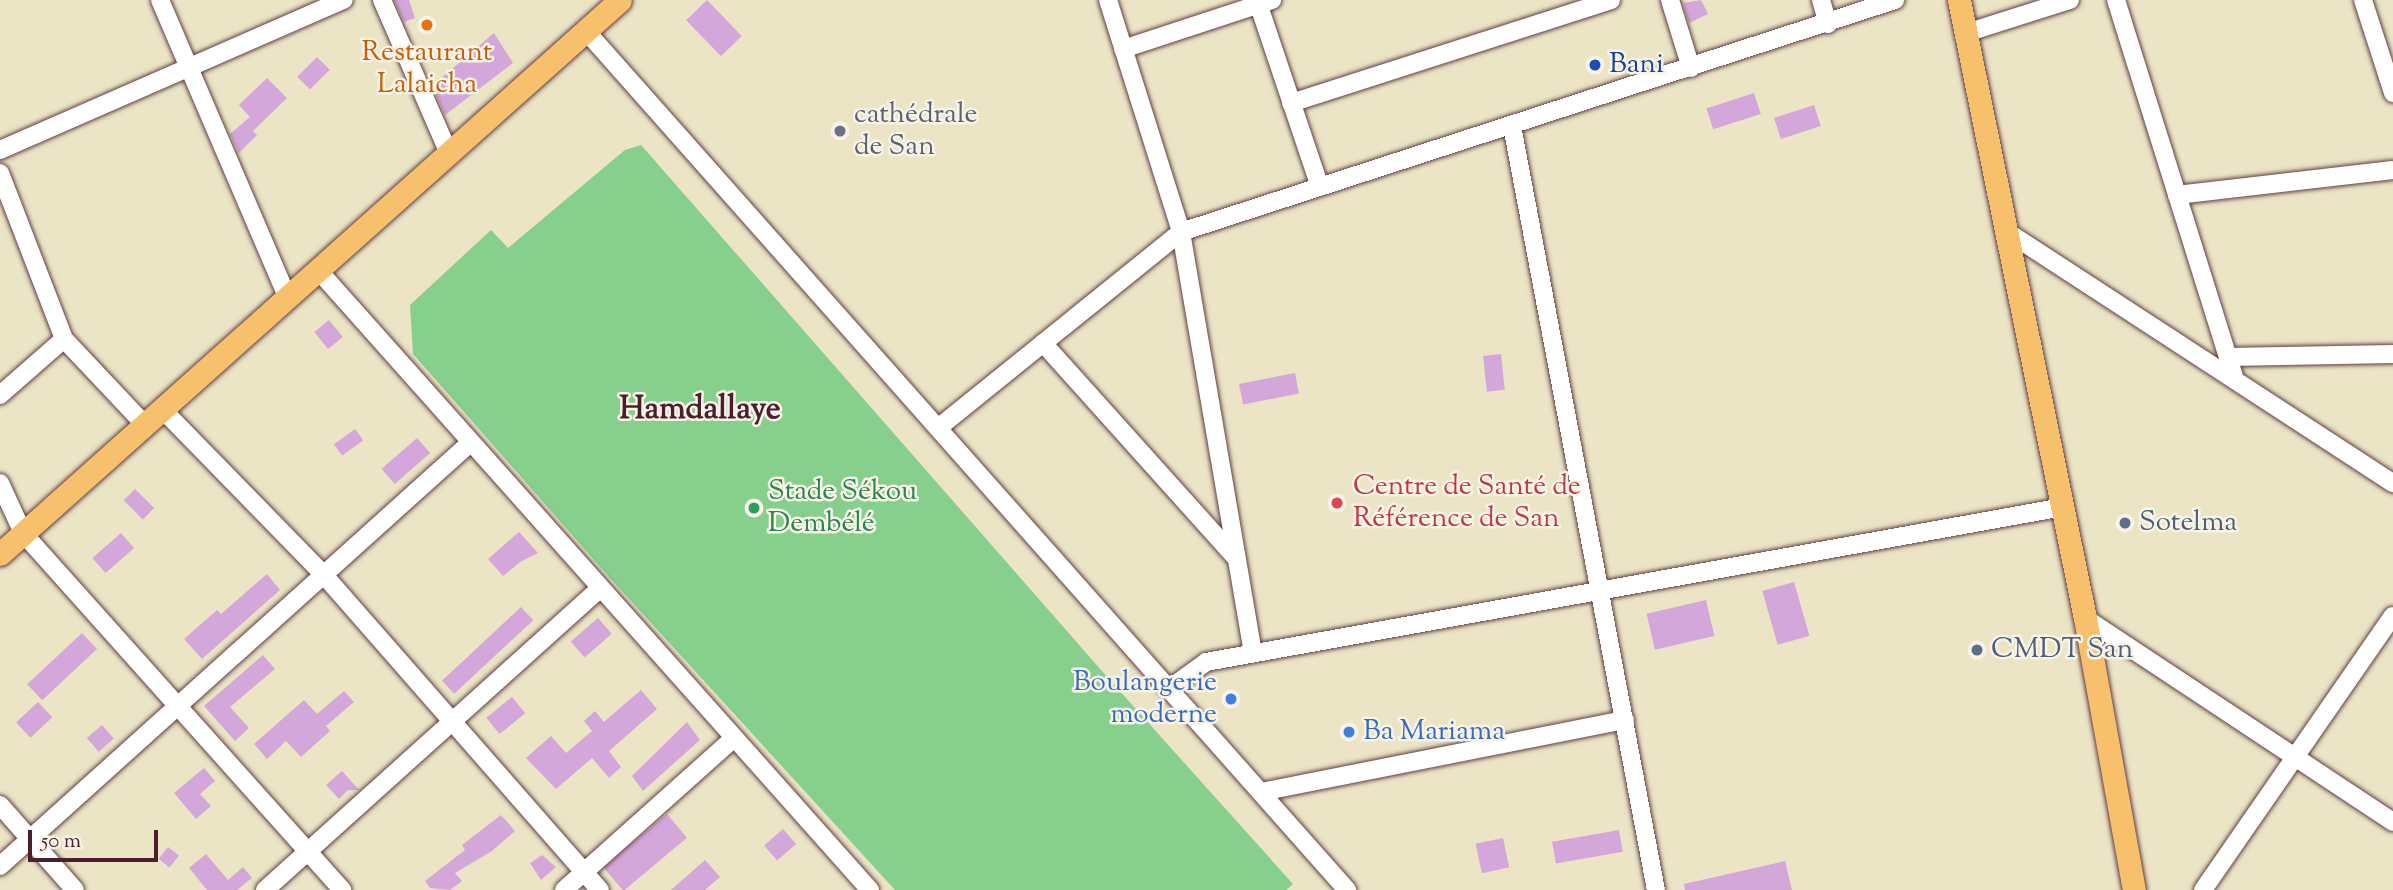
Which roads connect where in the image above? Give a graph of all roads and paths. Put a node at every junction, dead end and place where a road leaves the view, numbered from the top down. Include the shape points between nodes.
1 (160, 0) edge
2 (344, 0) edge
3 (382, 0) edge
4 (620, 0) edge
5 (1108, 0) edge
6 (1611, 0) edge
7 (1670, 0) edge
8 (1821, 0) edge
9 (1895, 0) edge
10 (1959, 0) edge
11 (2070, 0) edge
12 (2116, 0) edge
13 (2363, 0) edge
14 (1262, 2) edge
15 (1828, 24) junction
16 (586, 31) junction
17 (1966, 33) junction
18 (1123, 49) junction
19 (189, 67) junction
20 (1692, 68) junction
21 (2393, 93) edge
22 (1292, 103) junction
23 (1512, 126) junction
24 (0, 150) edge
25 (449, 153) junction
26 (2393, 170) edge
27 (0, 173) edge
28 (1320, 187) junction
29 (2177, 195) junction
30 (2006, 231) junction
31 (1181, 232) junction
32 (318, 270) junction
33 (287, 297) junction
34 (64, 339) junction
35 (1043, 343) junction
36 (2393, 354) edge
37 (2228, 357) junction
38 (22, 376) junction
39 (2235, 380) junction
40 (0, 381) edge
41 (0, 395) edge
42 (162, 409) junction
43 (145, 425) junction
44 (938, 428) junction
45 (470, 443) junction
46 (0, 483) edge
47 (2393, 483) edge
48 (2063, 507) junction
49 (23, 533) junction
50 (0, 554) edge
51 (1237, 559) junction
52 (324, 575) junction
53 (600, 588) junction
54 (1601, 591) junction
55 (2393, 616) edge
56 (2085, 618) junction
57 (1253, 653) junction
58 (1169, 688) junction
59 (177, 707) junction
60 (1625, 720) junction
61 (453, 721) junction
62 (734, 738) junction
63 (2295, 757) junction
64 (1261, 792) junction
65 (0, 805) edge
66 (2393, 822) edge
67 (30, 839) junction
68 (308, 851) junction
69 (0, 866) edge
70 (584, 872) junction
71 (865, 888) edge
72 (75, 890) edge
73 (265, 890) edge
74 (342, 890) edge
75 (564, 890) edge
76 (600, 890) edge
77 (1347, 890) edge
78 (1656, 890) edge
79 (2134, 890) edge
80 (2203, 890) edge

1 - 19 street
2 - 19 street
3 - 25 street
4 - 16 main road
5 - 18 street
6 - 22 street
7 - 20 street
8 - 15 street
9 - 15 street
10 - 17 main road
11 - 17 street
12 - 29 street
13 - 21 street
14 - 18 street
14 - 22 street
15 - 20 street
16 - 25 main road
16 - 44 street
17 - 30 main road
18 - 31 street
19 - 24 street
19 - 33 street
20 - 23 street
22 - 28 street
23 - 28 street
23 - 54 street
25 - 32 main road
26 - 29 street
27 - 34 street
28 - 31 street
29 - 37 street
30 - 39 street
30 - 48 main road
31 - 35 street
31 - 51 street
32 - 33 main road
32 - 45 street
33 - 42 main road
34 - 38 street
34 - 43 street
35 - 44 street
35 - 51 street
36 - 37 street
37 - 39 street
38 - 40 street
38 - 41 street
39 - 47 street
42 - 43 main road
42 - 52 street
43 - 49 main road
44 - 58 street
45 - 52 street
45 - 53 street
46 - 49 street
48 - 54 street
48 - 56 main road
49 - 50 main road
49 - 59 street
51 - 57 street
52 - 59 street
52 - 61 street
53 - 61 street
53 - 62 street
54 - 57 street
54 - 60 street
55 - 63 street
56 - 63 street
56 - 79 main road
57 - 58 street via 1206,662
58 - 64 street
59 - 67 street
59 - 68 street
60 - 64 street
60 - 78 street
61 - 68 street
61 - 70 street
62 - 70 street
62 - 71 street
63 - 66 street
63 - 80 street
64 - 77 street
65 - 67 street
67 - 69 street
67 - 72 street
68 - 73 street
68 - 74 street
70 - 75 street
70 - 76 street

